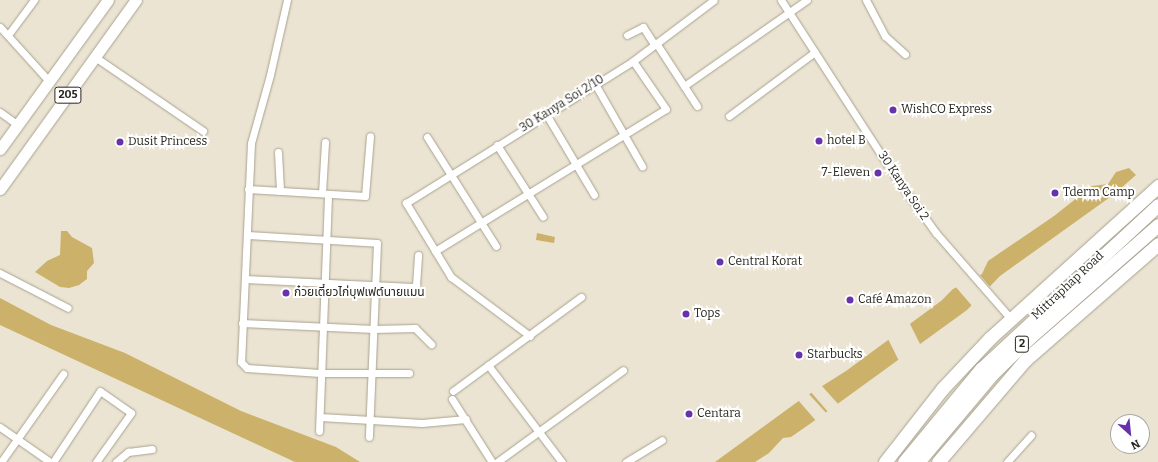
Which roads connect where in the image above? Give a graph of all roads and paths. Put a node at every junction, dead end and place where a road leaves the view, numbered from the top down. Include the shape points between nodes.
1 (34, 0) edge
2 (108, 0) edge
3 (136, 0) edge
4 (286, 0) edge
5 (714, 0) edge
6 (781, 0) edge
7 (808, 0) edge
8 (866, 0) edge
9 (789, 12) junction
10 (0, 27) edge
11 (8, 35) junction
12 (627, 35) dead end
13 (655, 44) junction
14 (815, 52) junction
15 (905, 54) dead end
16 (95, 57) junction
17 (633, 61) junction
18 (49, 81) junction
19 (595, 84) junction
20 (684, 86) junction
21 (697, 106) dead end
22 (0, 112) edge
23 (546, 114) junction
24 (729, 116) dead end
25 (18, 125) junction
26 (203, 131) dead end
27 (624, 135) junction
28 (370, 136) dead end
29 (427, 137) dead end
30 (325, 142) dead end
31 (497, 145) junction
32 (0, 149) edge
33 (278, 152) dead end
34 (575, 165) junction
35 (642, 166) dead end
36 (451, 174) junction
37 (1158, 186) edge
38 (0, 189) edge
39 (248, 189) junction
40 (280, 191) junction
41 (325, 194) junction
42 (528, 194) junction
43 (594, 195) dead end
44 (1158, 205) edge
45 (544, 217) dead end
46 (481, 222) junction
47 (1158, 225) edge
48 (248, 235) junction
49 (327, 239) junction
50 (1141, 240) junction
51 (1158, 244) edge
52 (496, 246) dead end
53 (435, 251) junction
54 (1105, 251) junction
55 (418, 255) dead end
56 (0, 273) edge
57 (245, 279) junction
58 (324, 283) junction
59 (376, 286) junction
60 (1045, 290) junction
61 (581, 297) dead end
62 (68, 308) dead end
63 (1011, 319) junction
64 (242, 323) junction
65 (1066, 323) junction
66 (321, 327) junction
67 (374, 329) junction
68 (530, 336) junction
69 (431, 344) dead end
70 (488, 366) junction
71 (623, 370) dead end
72 (320, 373) junction
73 (409, 373) dead end
74 (63, 374) dead end
75 (373, 374) junction
76 (453, 391) dead end
77 (452, 399) dead end
78 (320, 417) junction
79 (466, 419) junction
80 (371, 420) junction
81 (0, 427) edge
82 (319, 431) dead end
83 (538, 433) junction
84 (1031, 435) dead end
85 (369, 437) dead end
86 (17, 439) junction
87 (662, 440) dead end
88 (152, 449) dead end
89 (1, 462) edge
90 (51, 462) edge
91 (96, 462) edge
92 (116, 462) edge
93 (492, 462) edge
94 (497, 462) edge
95 (562, 462) edge
96 (626, 462) edge
97 (885, 462) edge
98 (904, 462) edge
99 (918, 462) edge
100 (938, 462) edge
101 (1007, 462) edge

1 - 11 street
2 - 18 main road, 205
3 - 16 main road, 205
4 - 39 street via 270,75 251,143
5 - 13 street, 30 Kanya Soi 2/10
6 - 9 street, 30 Kanya Soi 2
7 - 9 street
8 - 15 street via 885,36
9 - 14 street, 30 Kanya Soi 2
9 - 20 street
10 - 11 street
11 - 18 street
12 - 13 street via 643,26
13 - 17 street, 30 Kanya Soi 2/10
13 - 20 street
14 - 24 street
14 - 63 street, 30 Kanya Soi 2 via 897,179 936,233
16 - 26 street
16 - 38 main road, 205
17 - 19 street, 30 Kanya Soi 2/10
17 - 27 street via 666,109
18 - 25 main road, 205
19 - 23 street, 30 Kanya Soi 2/10
19 - 27 street
20 - 21 street
22 - 25 street
23 - 31 street, 30 Kanya Soi 2/10
23 - 34 street
25 - 32 main road, 205
27 - 34 street
27 - 35 street
28 - 41 street via 366,195
29 - 36 street
30 - 41 street
31 - 36 street, 30 Kanya Soi 2/10
31 - 42 street
33 - 40 street
34 - 42 street
34 - 43 street
36 - 46 street
36 - 53 street, 30 Kanya Soi 2/10 via 406,202
37 - 60 highway
39 - 40 street
39 - 48 street
40 - 41 street
41 - 49 street
42 - 45 street
42 - 46 street
44 - 54 highway, Mittraphap Road / 2
46 - 52 street
46 - 53 street
47 - 50 highway, Mittraphap Road / 2
48 - 49 street
48 - 57 street
49 - 58 street
49 - 59 street via 377,243
50 - 65 highway via 1138,247 1067,317
50 - 99 highway, Mittraphap Road / 2 via 1029,338 992,374
51 - 65 highway
53 - 68 street via 451,277
54 - 60 highway
54 - 98 highway, Mittraphap Road / 2 via 981,369
55 - 59 street via 415,286
56 - 62 street
57 - 58 street
57 - 64 street
58 - 59 street
58 - 66 street
59 - 67 street
60 - 63 highway
61 - 68 street
63 - 97 highway via 964,364
64 - 66 street
64 - 72 street via 241,362 247,368
65 - 100 highway via 1009,376
66 - 67 street
66 - 72 street
67 - 69 street via 415,328
67 - 75 street
68 - 70 street
70 - 76 street
70 - 83 street
71 - 83 street
72 - 75 street
72 - 78 street
73 - 75 street
74 - 86 street
75 - 80 street
77 - 79 street
78 - 80 street
78 - 82 street
79 - 80 street via 422,422
79 - 93 street
80 - 85 street
81 - 86 street
83 - 94 street
83 - 95 street
84 - 101 street
86 - 89 street
86 - 90 street
87 - 96 street
88 - 92 street via 128,452
90 - 91 street via 100,391 131,413

